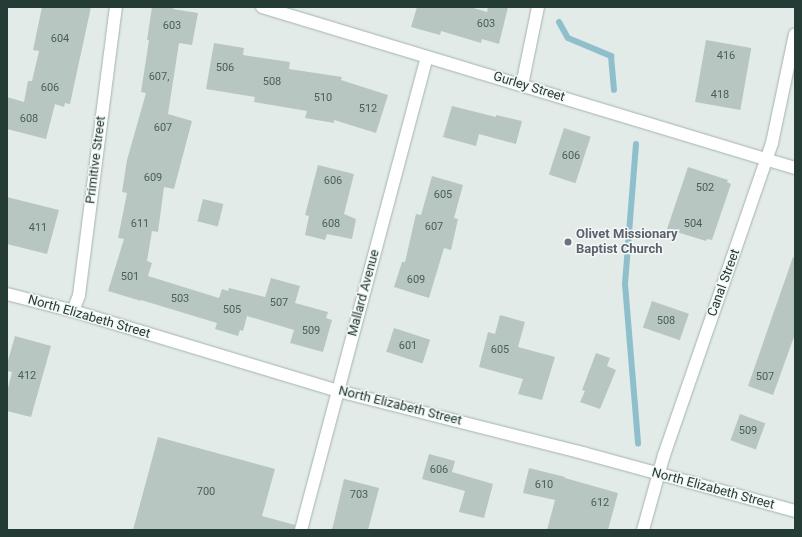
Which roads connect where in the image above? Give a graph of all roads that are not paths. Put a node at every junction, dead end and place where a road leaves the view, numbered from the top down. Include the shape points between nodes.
1 (116, 7) edge
2 (538, 7) edge
3 (267, 8) edge
4 (795, 34) edge
5 (427, 57) junction
6 (522, 85) junction
7 (767, 159) junction
8 (795, 168) edge
9 (7, 294) edge
10 (73, 311) junction
11 (338, 391) junction
12 (658, 474) junction
13 (795, 511) edge
14 (301, 530) edge
15 (643, 530) edge

1 - 10 street, Primitive Street via 79,295
2 - 6 street
3 - 5 street, Gurley Street
4 - 7 street, Canal Street
5 - 6 street, Gurley Street
5 - 11 street, Mallard Avenue
6 - 7 street, Gurley Street
7 - 8 street, Gurley Street
7 - 12 street, Canal Street
9 - 10 street, North Elizabeth Street
10 - 11 street, North Elizabeth Street
11 - 12 street, North Elizabeth Street
11 - 14 street, Mallard Avenue
12 - 13 street, North Elizabeth Street
12 - 15 street, Canal Street

